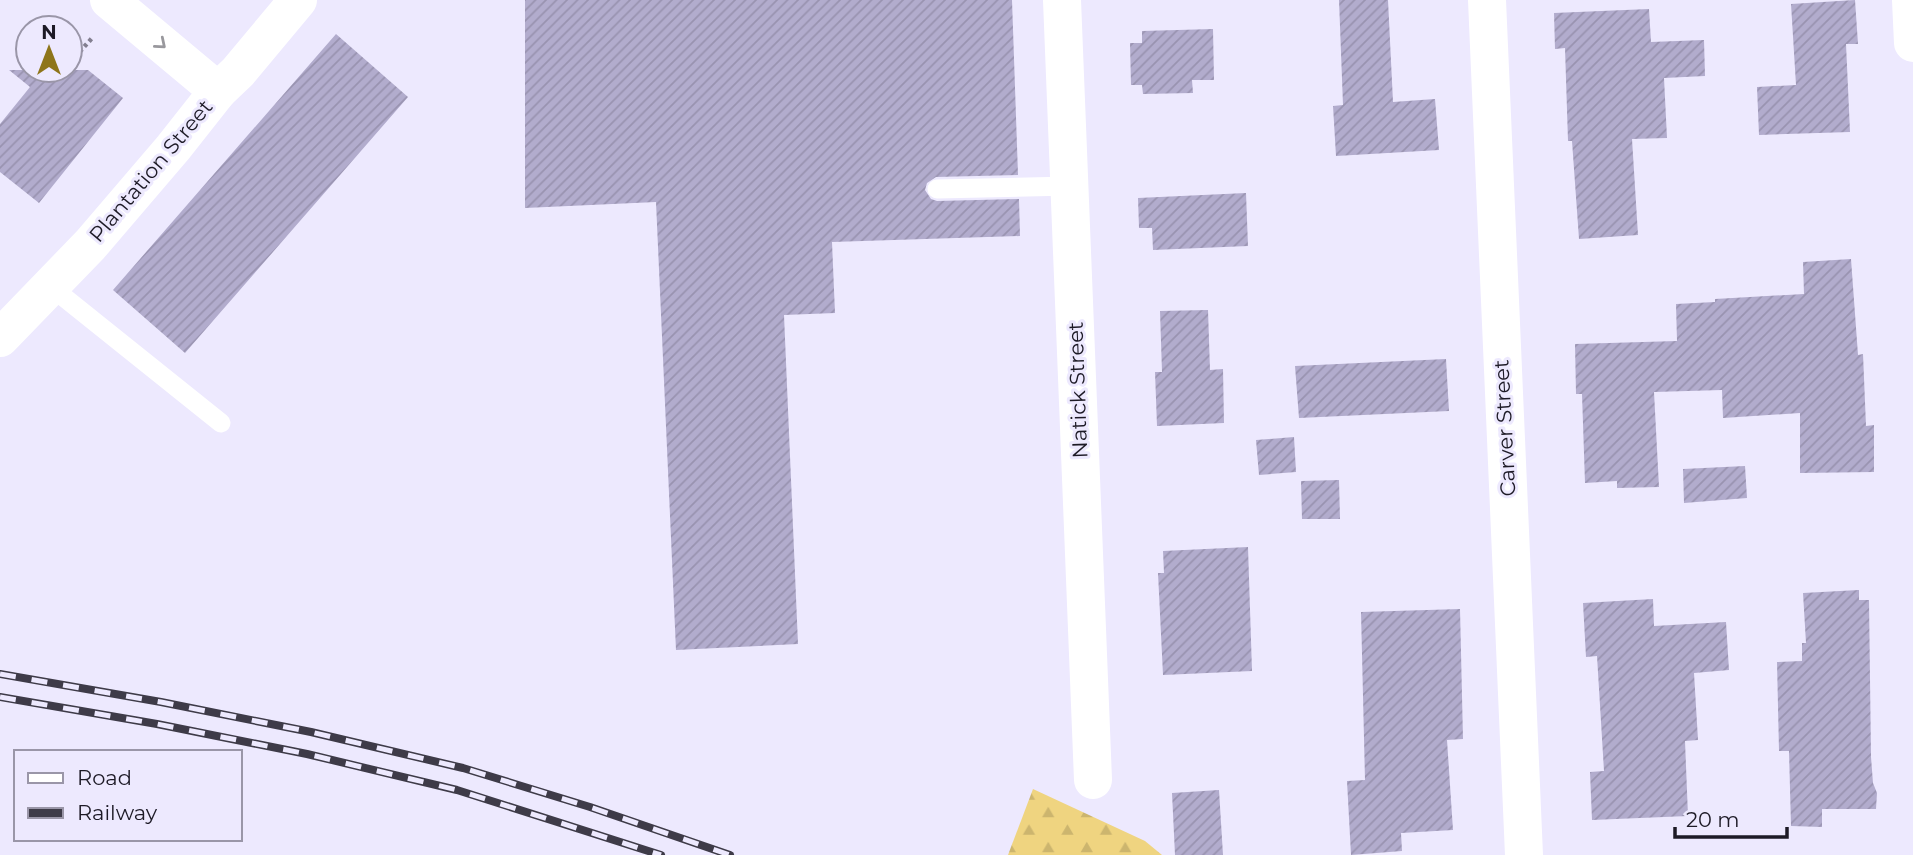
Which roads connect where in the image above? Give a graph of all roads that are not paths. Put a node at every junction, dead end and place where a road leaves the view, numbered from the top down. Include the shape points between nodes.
1 (298, 0) edge
2 (1062, 0) edge
3 (1487, 0) edge
4 (1911, 0) edge
5 (103, 17) edge
6 (1913, 43) edge
7 (218, 91) junction
8 (1071, 186) junction
9 (937, 190) dead end
10 (50, 286) junction
11 (0, 338) edge
12 (221, 424) dead end
13 (1093, 780) dead end
14 (1524, 855) edge

1 - 7 street, Plantation Street
2 - 8 street, Natick Street
3 - 14 street, Carver Street
4 - 6 street
5 -> 7 street
7 - 10 street, Plantation Street via 124,206
8 - 9 lane
8 - 13 street, Natick Street
10 - 11 street, Plantation Street
10 - 12 lane

